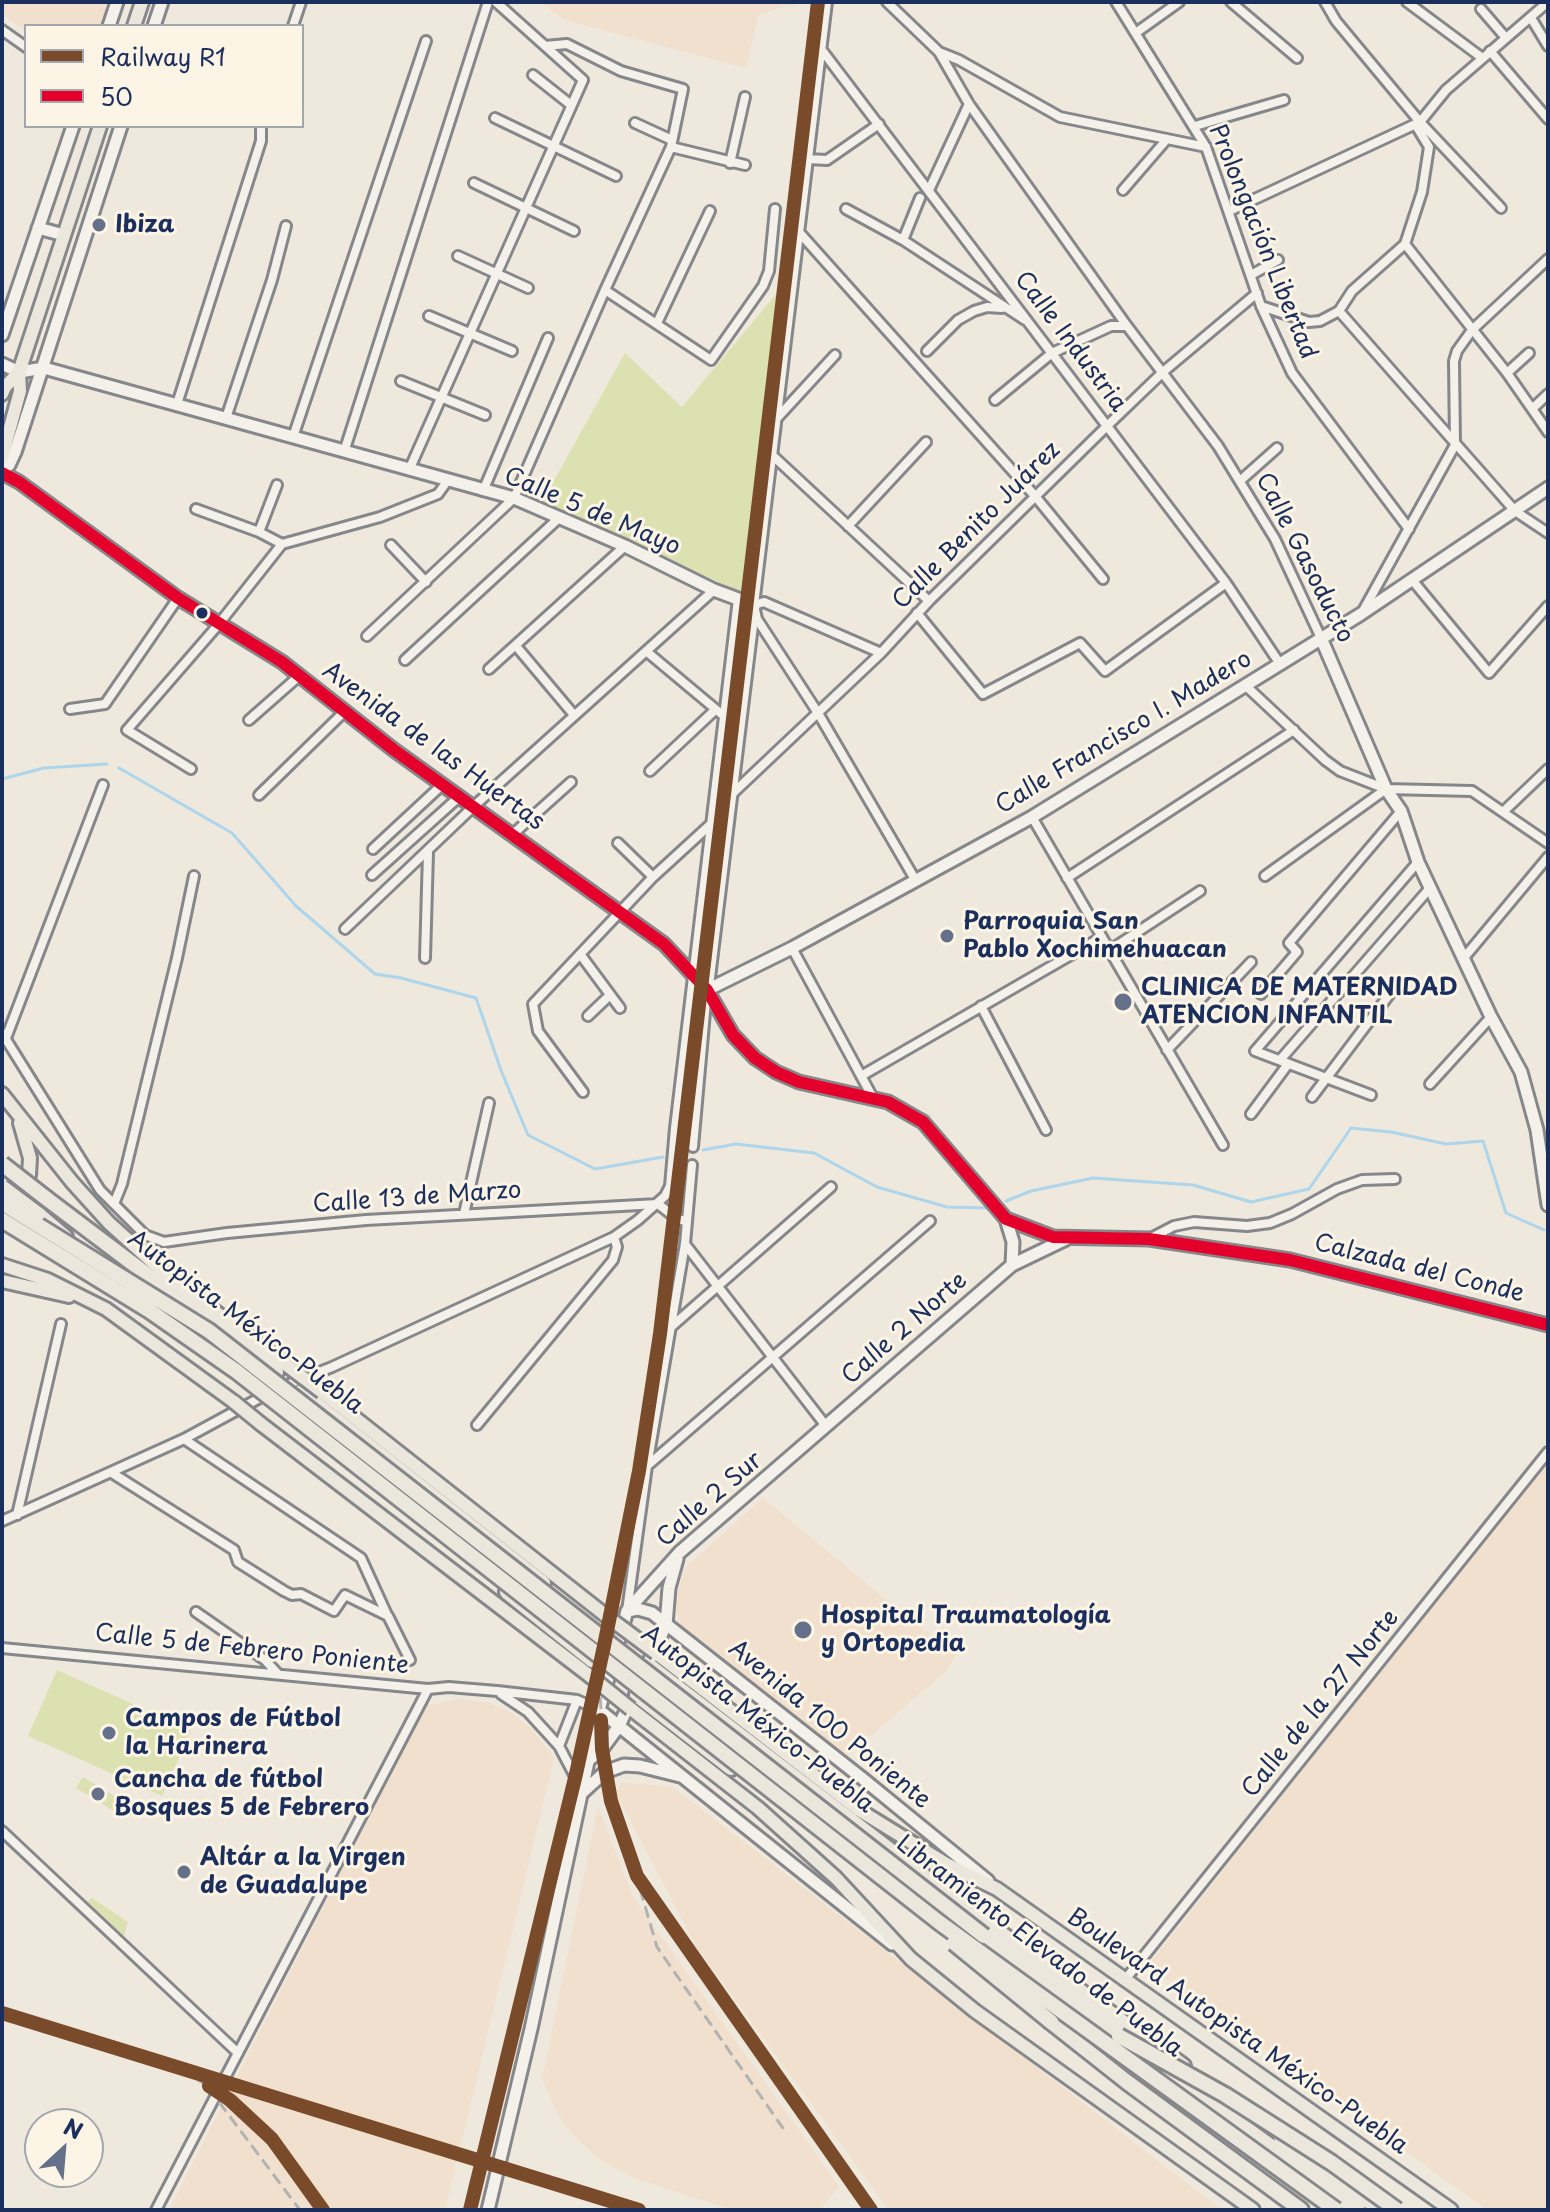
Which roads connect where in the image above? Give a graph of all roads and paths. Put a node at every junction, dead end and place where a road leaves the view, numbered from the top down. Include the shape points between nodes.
1 (117, 2) edge
2 (142, 2) edge
3 (162, 2) edge
4 (301, 2) edge
5 (488, 2) edge
6 (496, 2) edge
7 (827, 2) edge
8 (887, 2) edge
9 (1116, 2) edge
10 (1179, 2) edge
11 (1231, 2) edge
12 (1325, 2) edge
13 (1407, 2) edge
14 (1548, 2) edge
15 (1481, 9) dead end
16 (1531, 18) junction
17 (110, 24) edge
18 (135, 24) edge
19 (155, 24) edge
20 (294, 24) edge
21 (2, 30) edge
22 (1137, 32) junction
23 (1506, 38) junction
24 (426, 41) dead end
25 (24, 46) edge
26 (545, 46) junction
27 (1548, 46) edge
28 (821, 49) junction
29 (1490, 51) junction
30 (939, 52) junction
31 (1481, 57) junction
32 (1297, 58) dead end
33 (533, 75) dead end
34 (745, 97) dead end
35 (1284, 100) dead end
36 (969, 104) junction
37 (571, 105) junction
38 (495, 118) dead end
39 (1548, 119) edge
40 (635, 123) dead end
41 (1417, 123) junction
42 (879, 124) junction
43 (1195, 126) junction
44 (72, 128) edge
45 (99, 128) edge
46 (120, 128) edge
47 (261, 128) edge
48 (1167, 139) junction
49 (671, 144) junction
50 (553, 145) junction
51 (1206, 147) junction
52 (807, 159) junction
53 (730, 163) junction
54 (745, 165) dead end
55 (616, 176) dead end
56 (474, 183) dead end
57 (929, 190) junction
58 (1123, 190) dead end
59 (920, 198) dead end
60 (1501, 208) dead end
61 (526, 209) junction
62 (775, 209) dead end
63 (846, 209) dead end
64 (710, 211) dead end
65 (1229, 211) junction
66 (286, 226) dead end
67 (38, 228) junction
68 (66, 229) junction
69 (89, 230) junction
70 (574, 231) dead end
71 (798, 231) junction
72 (903, 240) junction
73 (1405, 244) junction
74 (458, 256) dead end
75 (1548, 259) edge
76 (1278, 260) dead end
77 (496, 273) junction
78 (1251, 275) junction
79 (528, 288) dead end
80 (605, 290) junction
81 (1257, 293) junction
82 (1261, 306) junction
83 (1004, 308) junction
84 (1339, 311) junction
85 (429, 316) dead end
86 (657, 323) junction
87 (1030, 323) junction
88 (1127, 326) junction
89 (1472, 330) junction
90 (469, 333) junction
91 (2, 335) edge
92 (548, 338) dead end
93 (512, 351) dead end
94 (927, 351) dead end
95 (2, 353) edge
96 (1052, 353) junction
97 (1529, 353) dead end
98 (835, 355) dead end
99 (9, 368) edge
100 (44, 368) junction
101 (1163, 372) junction
102 (1507, 373) junction
103 (401, 381) dead end
104 (2, 394) edge
105 (1548, 394) edge
106 (441, 397) junction
107 (995, 400) dead end
108 (177, 404) junction
109 (1532, 409) junction
110 (485, 415) dead end
111 (777, 417) junction
112 (226, 418) junction
113 (1108, 425) junction
114 (1548, 432) edge
115 (293, 437) junction
116 (926, 442) dead end
117 (1455, 445) junction
118 (1277, 448) dead end
119 (344, 452) junction
120 (771, 454) junction
121 (2, 457) edge
122 (409, 470) junction
123 (2, 471) edge
124 (448, 480) junction
125 (1241, 480) junction
126 (277, 485) dead end
127 (1548, 488) edge
128 (483, 491) junction
129 (1035, 496) junction
130 (514, 498) junction
131 (196, 509) dead end
132 (1515, 511) junction
133 (560, 517) junction
134 (848, 526) junction
135 (1409, 529) junction
136 (259, 532) junction
137 (1548, 533) edge
138 (282, 544) junction
139 (391, 545) dead end
140 (625, 546) junction
141 (1103, 579) dead end
142 (1413, 581) junction
143 (426, 582) junction
144 (1226, 583) junction
145 (714, 590) junction
146 (178, 598) junction
147 (738, 599) junction
148 (929, 601) junction
149 (754, 605) junction
150 (1548, 606) edge
151 (917, 613) junction
152 (1361, 614) junction
153 (218, 625) junction
154 (367, 636) dead end
155 (1321, 638) junction
156 (516, 646) junction
157 (646, 651) junction
158 (881, 653) junction
159 (405, 660) dead end
160 (1280, 664) junction
161 (489, 669) dead end
162 (299, 676) junction
163 (1246, 686) junction
164 (70, 709) dead end
165 (715, 710) junction
166 (344, 712) junction
167 (818, 713) junction
168 (574, 715) junction
169 (725, 717) junction
170 (249, 720) dead end
171 (1294, 730) junction
172 (191, 769) dead end
173 (1548, 769) edge
174 (650, 771) dead end
175 (571, 782) dead end
176 (443, 784) junction
177 (103, 785) dead end
178 (1386, 789) junction
179 (732, 794) junction
180 (259, 795) dead end
181 (460, 796) junction
182 (474, 806) junction
183 (1401, 811) junction
184 (1503, 812) junction
185 (1032, 817) junction
186 (713, 822) junction
187 (513, 834) junction
188 (618, 843) dead end
189 (1548, 843) edge
190 (373, 849) dead end
191 (428, 853) junction
192 (1548, 857) edge
193 (1418, 862) junction
194 (372, 875) dead end
195 (194, 876) dead end
196 (1265, 876) dead end
197 (653, 877) junction
198 (1067, 878) junction
199 (916, 881) junction
200 (1430, 888) junction
201 (1200, 891) dead end
202 (619, 912) junction
203 (345, 929) dead end
204 (1102, 937) junction
205 (792, 948) junction
206 (1110, 950) junction
207 (580, 954) junction
208 (425, 958) dead end
209 (1463, 959) junction
210 (1251, 962) dead end
211 (694, 975) junction
212 (707, 990) junction
213 (1392, 991) dead end
214 (1261, 994) dead end
215 (610, 995) junction
216 (981, 1006) junction
217 (620, 1008) dead end
218 (588, 1016) dead end
219 (1491, 1017) junction
220 (4, 1035) edge
221 (1167, 1050) junction
222 (1284, 1062) junction
223 (861, 1076) junction
224 (1325, 1078) junction
225 (1430, 1084) dead end
226 (583, 1092) dead end
227 (2, 1094) edge
228 (1371, 1095) dead end
229 (1312, 1097) dead end
230 (873, 1098) junction
231 (489, 1103) dead end
232 (16, 1113) junction
233 (1251, 1114) dead end
234 (1543, 1129) edge
235 (1046, 1130) dead end
236 (1223, 1145) dead end
237 (693, 1147) dead end
238 (2, 1164) edge
239 (692, 1165) dead end
240 (1395, 1179) dead end
241 (2, 1187) edge
242 (831, 1187) dead end
243 (100, 1190) junction
244 (88, 1201) junction
245 (2, 1203) edge
246 (114, 1204) junction
247 (658, 1204) junction
248 (1548, 1205) edge
249 (464, 1214) junction
250 (1006, 1219) junction
251 (2, 1220) edge
252 (930, 1221) dead end
253 (687, 1222) junction
254 (614, 1237) junction
255 (1066, 1239) junction
256 (1149, 1239) junction
257 (685, 1244) junction
258 (2, 1265) edge
259 (1012, 1265) junction
260 (2, 1281) edge
261 (717, 1288) junction
262 (106, 1309) junction
263 (61, 1324) dead end
264 (1548, 1325) edge
265 (670, 1327) junction
266 (772, 1358) junction
267 (477, 1425) dead end
268 (826, 1426) junction
269 (184, 1439) junction
270 (1548, 1452) edge
271 (647, 1466) junction
272 (112, 1473) junction
273 (17, 1515) junction
274 (2, 1521) edge
275 (680, 1552) junction
276 (627, 1611) junction
277 (196, 1612) dead end
278 (388, 1616) junction
279 (603, 1621) junction
280 (666, 1625) junction
281 (2, 1648) edge
282 (410, 1660) dead end
283 (654, 1660) junction
284 (278, 1674) junction
285 (428, 1689) junction
286 (497, 1691) junction
287 (577, 1700) junction
288 (634, 1702) junction
289 (599, 1710) junction
290 (619, 1726) junction
291 (559, 1746) junction
292 (590, 1760) junction
293 (685, 1778) junction
294 (583, 1792) junction
295 (2, 1831) edge
296 (997, 1889) junction
297 (940, 1923) junction
298 (911, 1959) junction
299 (1124, 1981) junction
300 (1119, 2036) junction
301 (238, 2053) junction
302 (156, 2210) edge
303 (488, 2210) edge
304 (1253, 2210) edge
305 (1301, 2210) edge
306 (1324, 2210) edge
307 (1336, 2210) edge
308 (1358, 2210) edge
309 (1381, 2210) edge
310 (1397, 2210) edge
311 (1451, 2210) edge

1 - 17 street
2 - 18 main road
3 - 19 street
4 - 20 street
5 - 119 street
6 - 26 street
7 - 28 street
8 - 30 street, Calle Gasoducto
9 - 22 street, Prolongación Libertad
10 - 22 street
11 - 32 street
12 - 41 street
13 - 31 street
14 - 16 street
15 - 23 street
16 - 23 street
16 - 27 street
21 - 25 street
22 - 43 street, Prolongación Libertad
23 - 29 street
24 - 115 street
26 - 37 street via 583,80
26 - 49 street via 567,44 621,71 683,89
28 - 42 street, Calle Industria
28 - 52 street
29 - 31 street
29 - 39 street
30 - 36 street, Calle Gasoducto
30 - 48 street via 1060,117
31 - 41 street
33 - 37 street
34 - 53 street
35 - 43 street
36 - 57 street
36 - 88 street, Calle Gasoducto
37 - 50 street
38 - 50 street
40 - 49 street
41 - 60 street
41 - 65 street
41 - 73 street via 1429,147 1422,192
42 - 52 street via 827,160
42 - 57 street, Calle Industria
43 - 51 street, Prolongación Libertad
44 - 67 street
45 - 68 main road
46 - 69 street
47 - 108 street
48 - 51 street
48 - 58 street
49 - 53 street
49 - 80 street
50 - 55 street
50 - 61 street
51 - 65 street, Prolongación Libertad
52 - 71 street
53 - 54 street
56 - 61 street
57 - 87 street, Calle Industria
59 - 72 street
61 - 70 street
61 - 77 street
62 - 86 street via 763,286 711,360
63 - 72 street
64 - 86 street
65 - 78 street, Prolongación Libertad
66 - 112 street
67 - 68 street
67 - 91 street
68 - 69 street
68 - 99 main road
69 - 100 street
71 - 111 street
71 - 129 street
72 - 83 street
73 - 84 street via 1352,291
73 - 89 street
74 - 77 street
75 - 89 street
76 - 78 street
77 - 79 street
77 - 90 street
78 - 81 street, Prolongación Libertad
80 - 86 street
80 - 130 street
81 - 82 street, Prolongación Libertad
81 - 101 street, Calle Benito Juárez
82 - 84 street via 1309,322
82 - 135 street, Prolongación Libertad via 1292,373
83 - 87 street
83 - 94 street via 974,311
84 - 117 street
85 - 90 street
87 - 96 street, Calle Industria
88 - 96 street via 1111,326
88 - 101 street, Calle Gasoducto
89 - 102 street
89 - 117 street via 1454,361
90 - 93 street
90 - 106 street
92 - 128 street
95 - 99 street
96 - 107 street
96 - 113 street, Calle Industria
97 - 102 street
98 - 111 street
99 - 100 street, Calle 5 de Mayo
99 - 104 main road
99 - 121 main road via 20,391
100 - 108 street, Calle 5 de Mayo
100 - 123 street via 15,452
101 - 113 street, Calle Benito Juárez
101 - 125 street, Calle Gasoducto
102 - 109 street
103 - 106 street
105 - 109 street
106 - 110 street
106 - 122 street
108 - 112 street, Calle 5 de Mayo
109 - 114 street
111 - 120 street
112 - 115 street, Calle 5 de Mayo
113 - 129 street, Calle Benito Juárez
113 - 144 street, Calle Industria
115 - 119 street, Calle 5 de Mayo
116 - 134 street
117 - 132 street
117 - 135 street
118 - 125 street
119 - 122 street, Calle 5 de Mayo
120 - 134 street
120 - 149 street
122 - 124 street, Calle 5 de Mayo
123 - 146 street, Avenida de las Huertas
124 - 128 street, Calle 5 de Mayo
124 - 138 street via 438,494 380,517
125 - 155 street, Calle Gasoducto
126 - 136 street
127 - 132 street, Calle Francisco I. Madero
128 - 130 street, Calle 5 de Mayo
129 - 141 street
129 - 148 street, Calle Benito Juárez
130 - 133 street, Calle 5 de Mayo
130 - 143 street
131 - 136 street
132 - 137 street
132 - 142 street, Calle Francisco I. Madero
133 - 140 street, Calle 5 de Mayo
133 - 159 street
134 - 148 street
135 - 152 street
136 - 138 street
138 - 153 street
139 - 143 street
140 - 145 street, Calle 5 de Mayo
140 - 156 street
142 - 150 street via 1489,673
142 - 152 street, Calle Francisco I. Madero
143 - 154 street
144 - 151 street via 1105,671 1080,643 983,694
144 - 160 street, Calle Industria
145 - 147 street, Calle 5 de Mayo
145 - 157 street
146 - 153 street, Avenida de las Huertas
146 - 164 street via 105,704
147 - 149 street, Calle 5 de Mayo
147 - 169 street
148 - 151 street, Calle Benito Juárez
149 - 158 street via 764,602
149 - 167 street via 757,619
149 - 179 street
151 - 158 street, Calle Benito Juárez
152 - 155 street, Calle Francisco I. Madero
153 - 162 street, Avenida de las Huertas
153 - 172 street via 127,730
155 - 160 street, Calle Francisco I. Madero
155 - 178 street, Calle Gasoducto
156 - 161 street
156 - 168 street
157 - 165 street
157 - 168 street
158 - 167 street, Calle Benito Juárez
160 - 163 street, Calle Francisco I. Madero
162 - 166 street, Avenida de las Huertas
162 - 170 street
163 - 171 street
163 - 185 street, Calle Francisco I. Madero
165 - 169 street
165 - 174 street
166 - 176 street, Avenida de las Huertas
166 - 180 street
167 - 179 street, Calle Benito Juárez
167 - 199 street
168 - 182 street
169 - 186 street
171 - 178 street via 1340,771
171 - 198 street
173 - 184 street
175 - 187 street
176 - 181 street, Avenida de las Huertas
176 - 190 street
177 - 220 street
178 - 183 street, Calle Gasoducto
178 - 184 street via 1472,791
178 - 196 street
179 - 212 street
181 - 182 street, Avenida de las Huertas
181 - 194 street
182 - 187 street, Avenida de las Huertas
182 - 191 street
183 - 193 street, Calle Gasoducto
183 - 214 street via 1289,943 1297,952
184 - 189 street
185 - 198 street
185 - 199 street, Calle Francisco I. Madero
186 - 197 street
186 - 211 street
187 - 202 street, Avenida de las Huertas
188 - 197 street
191 - 203 street
191 - 208 street
192 - 209 street
193 - 200 street, Calle Gasoducto
193 - 222 street via 1255,1051
195 - 246 street
197 - 202 street
198 - 204 street
199 - 205 street, Calle Francisco I. Madero
200 - 209 street, Calle Gasoducto
200 - 222 street
201 - 206 street
202 - 207 street
202 - 211 street, Avenida de las Huertas via 664,944
204 - 206 street
204 - 216 street
205 - 212 street, Calle Francisco I. Madero
205 - 223 street
206 - 221 street
207 - 215 street
207 - 226 street via 533,1004 538,1031
209 - 219 street, Calle Gasoducto
210 - 221 street
211 - 212 street, Avenida de las Huertas
211 - 247 street via 670,1186
212 - 230 street, Calzada del Conde via 733,1035 776,1072
212 - 237 street
213 - 224 street
215 - 217 street
215 - 218 street
216 - 223 street
216 - 235 street
219 - 225 street
219 - 234 street, Calle Gasoducto via 1521,1072
220 - 243 street
221 - 236 street
222 - 224 street
222 - 233 street
223 - 230 street
224 - 228 street
224 - 229 street
227 - 232 main road
230 - 250 street, Calzada del Conde via 923,1122
231 - 249 street
232 - 244 main road
232 - 251 main road via 27,1145 29,1175
234 - 248 street, Calle Gasoducto
238 - 279 highway, Autopista México-Puebla, bridge
239 - 253 street
240 - 256 street via 1362,1180 1270,1223 1194,1222
241 - 288 highway, Autopista México-Puebla, bridge via 592,1660
242 - 261 street
243 - 244 street
243 - 246 street
244 - 279 main road, bridge via 169,1277 322,1392
245 - 300 highway, Libramiento Elevado de Puebla, bridge via 209,1331 952,1912
246 - 249 street, Calle 13 de Marzo via 145,1235 164,1242
247 - 249 street, Calle 13 de Marzo
247 - 253 street
247 - 254 street
250 - 255 street, Calzada del Conde
250 - 259 street
251 - 297 highway, Libramiento Elevado de Puebla, bridge via 236,1371
252 - 266 street
253 - 257 street
254 - 267 street via 613,1260
254 - 269 street via 278,1388
255 - 256 street, Calzada del Conde
255 - 259 street, Calle 2 Norte
256 - 264 street, Calzada del Conde via 1290,1260
257 - 261 street
257 - 265 street
258 - 262 main road
259 - 268 street, Calle 2 Norte
260 - 262 main road
261 - 265 street
261 - 266 street
262 - 288 main road, bridge via 590,1676
263 - 273 street
265 - 271 street
266 - 268 street
266 - 271 street
268 - 275 street, Calle 2 Sur
269 - 272 street
269 - 278 street via 361,1558
270 - 299 street, Calle de la 27 Norte
271 - 276 street
272 - 273 street
272 - 278 street via 234,1550 238,1562 284,1591 334,1611 345,1595
273 - 274 street
275 - 276 street, Calle 2 Sur
275 - 280 street via 669,1588
276 - 280 street, Avenida 100 Poniente via 652,1613
276 - 289 street
277 - 284 street
278 - 282 street
279 - 283 highway, Autopista México-Puebla
280 - 290 street
280 - 296 street, Avenida 100 Poniente
281 - 284 street, Calle 5 de Febrero Poniente
283 - 296 main road, Boulevard Autopista México-Puebla via 859,1810
283 - 309 highway, Autopista México-Puebla via 959,1903
284 - 285 street, Calle 5 de Febrero Poniente
285 - 286 street, Calle 5 de Febrero Poniente
285 - 301 street
286 - 287 street, Calle 5 de Febrero Poniente
286 - 291 street via 528,1712
287 - 289 street, Calle 5 de Febrero Poniente
287 - 291 street
288 - 298 main road via 836,1878
288 - 306 highway, Autopista México-Puebla
289 - 290 street, Calle 5 de Febrero Poniente
289 - 292 street
290 - 292 street
290 - 293 street, Calle 5 de Febrero Poniente
291 - 294 street
292 - 294 street
293 - 294 street via 624,1765 605,1772
293 - 298 street, Calle 5 de Febrero Poniente
294 - 303 street
295 - 301 street
296 - 299 main road, Boulevard Autopista México-Puebla
297 - 305 highway, bridge via 969,1957
297 - 307 highway, Libramiento Elevado de Puebla, bridge
298 - 304 main road via 975,2011
299 - 311 main road, Boulevard Autopista México-Puebla
300 - 308 highway, Libramiento Elevado de Puebla, bridge
300 - 310 highway, bridge via 1239,2103
301 - 302 street

